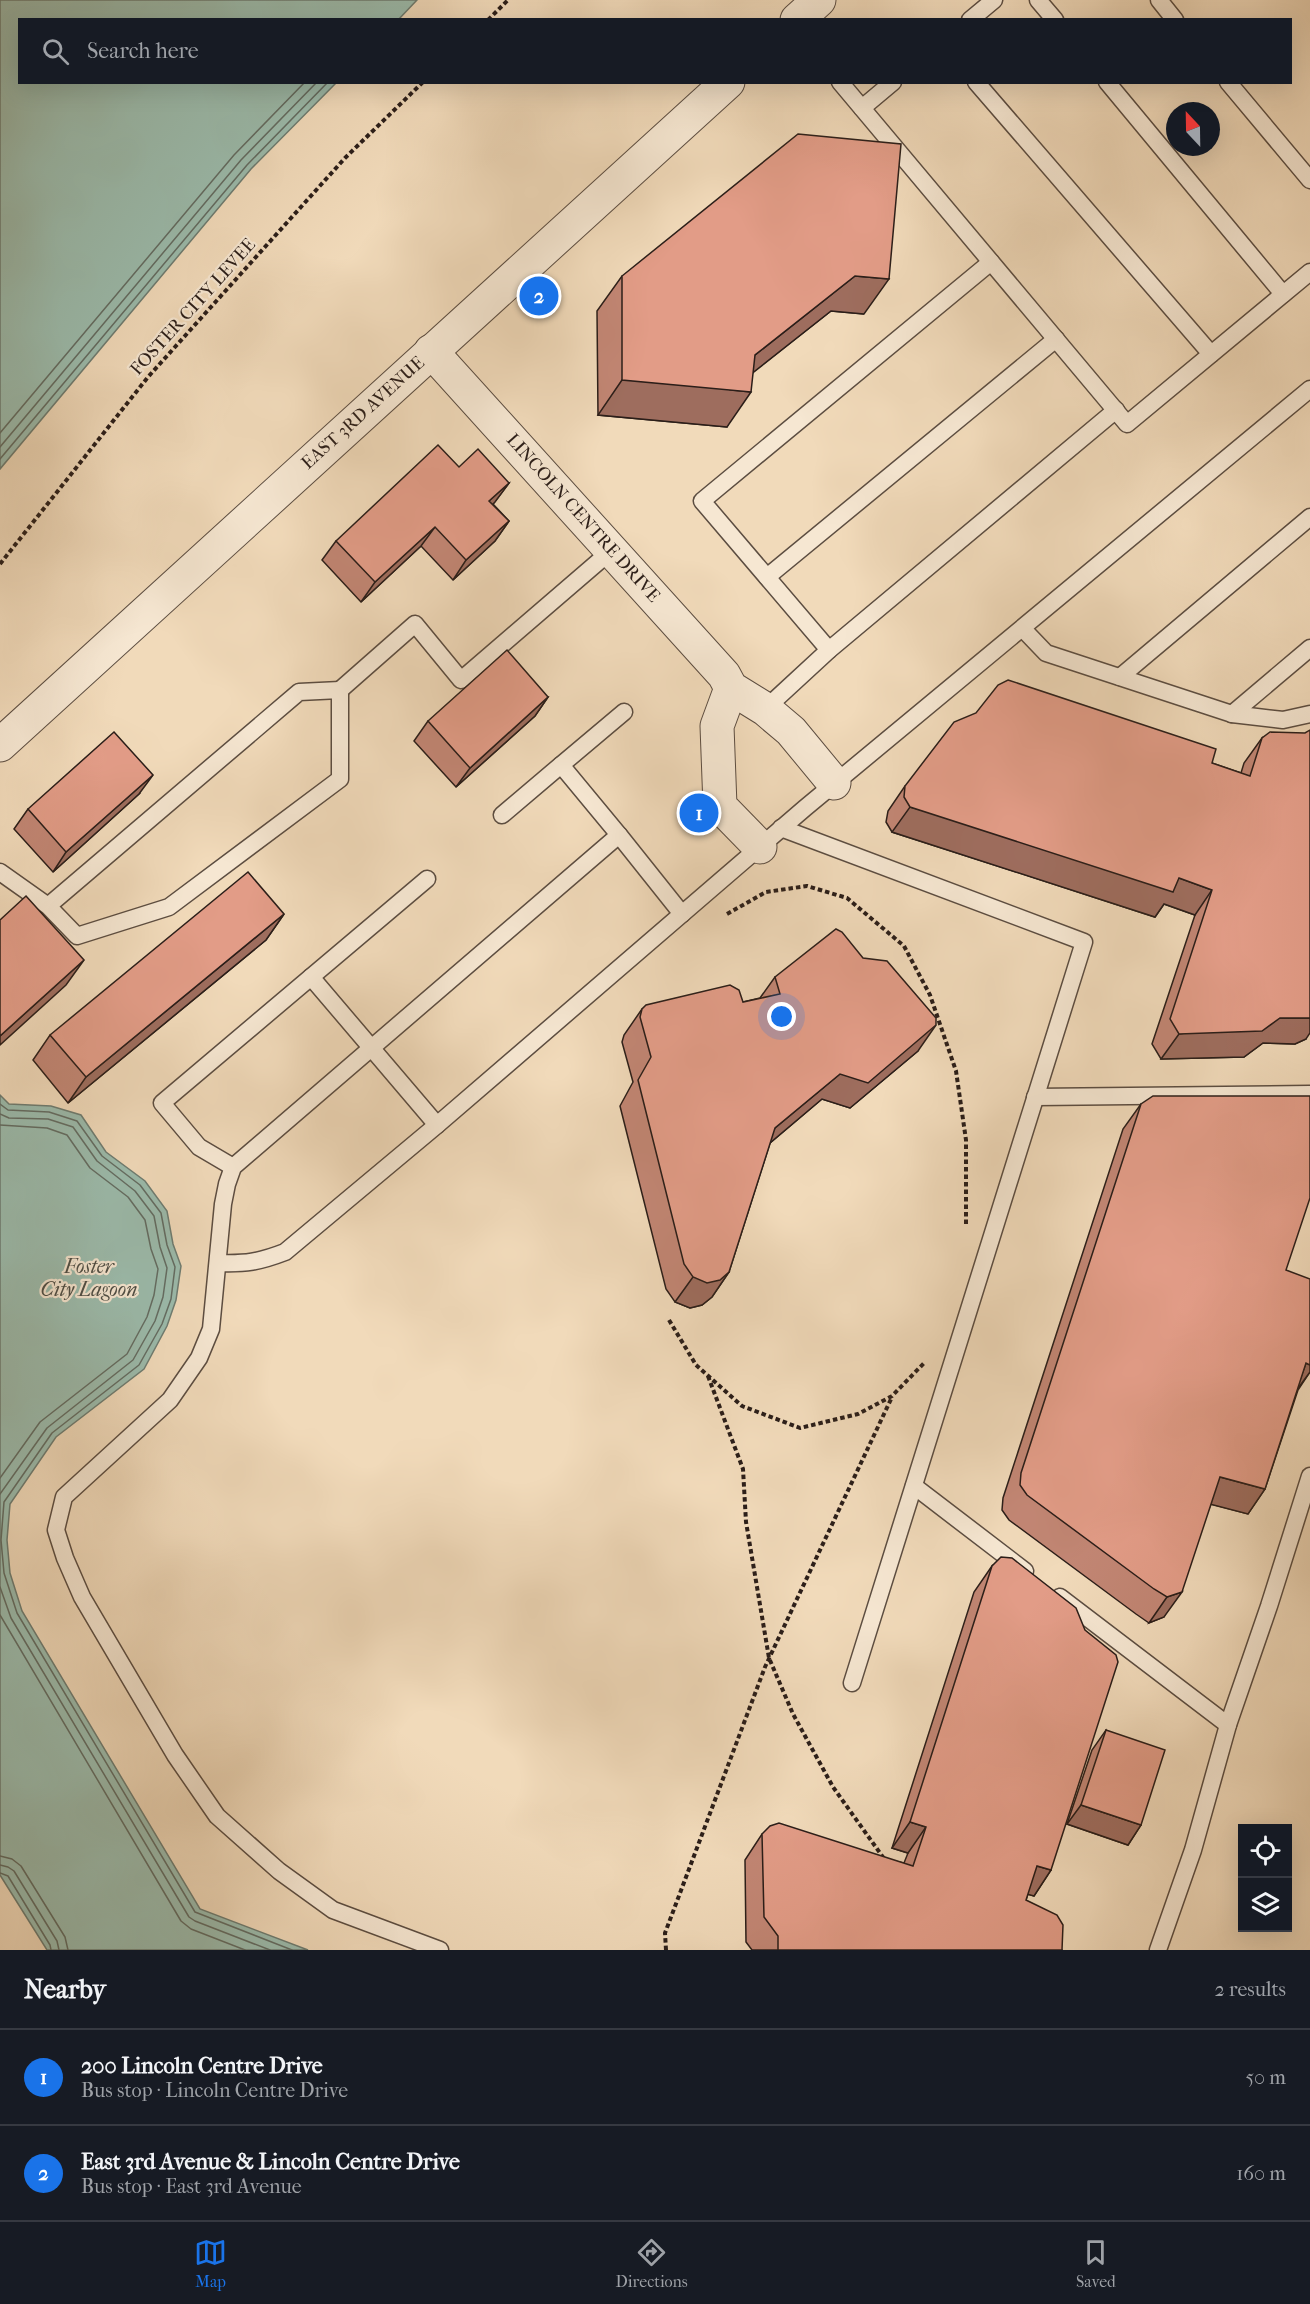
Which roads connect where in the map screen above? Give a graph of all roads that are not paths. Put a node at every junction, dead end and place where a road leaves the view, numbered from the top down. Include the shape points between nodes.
1 (819, 0) edge
2 (994, 0) edge
3 (1038, 0) edge
4 (1159, 0) edge
5 (799, 18) edge
6 (972, 18) edge
7 (1053, 18) edge
8 (1173, 18) edge
9 (726, 84) edge
10 (842, 84) edge
11 (891, 84) edge
12 (978, 84) edge
13 (1109, 84) edge
14 (1230, 84) edge
15 (862, 108) junction
16 (1310, 180) edge
17 (991, 262) junction
18 (1310, 272) edge
19 (1284, 294) junction
20 (1056, 339) junction
21 (431, 351) junction
22 (1211, 354) junction
23 (1310, 389) edge
24 (1116, 410) junction
25 (1310, 518) edge
26 (612, 550) junction
27 (767, 577) junction
28 (1023, 629) junction
29 (1310, 648) edge
30 (829, 650) junction
31 (1120, 677) junction
32 (731, 688) junction
33 (340, 690) junction
34 (765, 709) junction
35 (624, 712) dead end
36 (1232, 714) junction
37 (1310, 714) edge
38 (0, 745) edge
39 (561, 765) junction
40 (834, 783) junction
41 (502, 815) dead end
42 (619, 835) junction
43 (770, 837) junction
44 (0, 872) edge
45 (427, 879) dead end
46 (48, 906) junction
47 (682, 914) junction
48 (311, 976) junction
49 (372, 1049) junction
50 (1310, 1094) edge
51 (1035, 1097) junction
52 (437, 1125) junction
53 (233, 1167) junction
54 (218, 1263) junction
55 (1310, 1476) edge
56 (914, 1486) junction
57 (852, 1683) dead end
58 (1228, 1725) junction
59 (440, 1950) edge
60 (1158, 1950) edge

1 - 5 street
2 - 6 lane
3 - 7 lane
4 - 8 lane
9 - 21 street, EAST 3RD AVENUE
10 - 15 lane
11 - 15 lane
12 - 22 lane
13 - 19 lane
14 - 16 lane
15 - 17 lane
17 - 20 lane
17 - 27 lane via 702,501
18 - 19 lane
19 - 22 lane
20 - 24 lane
20 - 27 lane
21 - 26 street, LINCOLN CENTRE DRIVE
21 - 38 street, EAST 3RD AVENUE
22 - 24 lane via 1127,424
23 - 28 lane
24 - 30 lane
25 - 31 lane
26 - 32 street, LINCOLN CENTRE DRIVE via 724,675
26 - 33 lane via 461,680 415,624
27 - 30 lane
28 - 31 lane via 1046,653
28 - 40 lane
29 - 36 lane
30 - 34 lane
31 - 36 lane
32 - 34 street, LINCOLN CENTRE DRIVE
32 - 43 street via 717,726 720,806
33 - 46 lane via 299,693
33 - 46 lane via 340,779 169,907 77,936
34 - 40 street, LINCOLN CENTRE DRIVE via 791,731
35 - 39 lane
36 - 37 lane via 1283,720
39 - 41 lane
39 - 42 lane
40 - 43 lane
42 - 47 lane
42 - 49 lane
43 - 47 lane
43 - 51 lane via 1084,942
44 - 46 lane
45 - 48 lane
47 - 52 lane
48 - 49 lane
48 - 53 lane via 162,1103 199,1147
49 - 52 lane
49 - 53 lane
50 - 51 lane
51 - 56 lane
52 - 54 lane via 285,1252 245,1264
53 - 54 lane via 226,1184
54 - 59 lane via 211,1329 199,1358 170,1400 64,1497 56,1530 62,1549 82,1598 217,1816 279,1871 333,1910
55 - 58 lane
56 - 57 lane
56 - 58 lane
58 - 60 lane via 1193,1850

